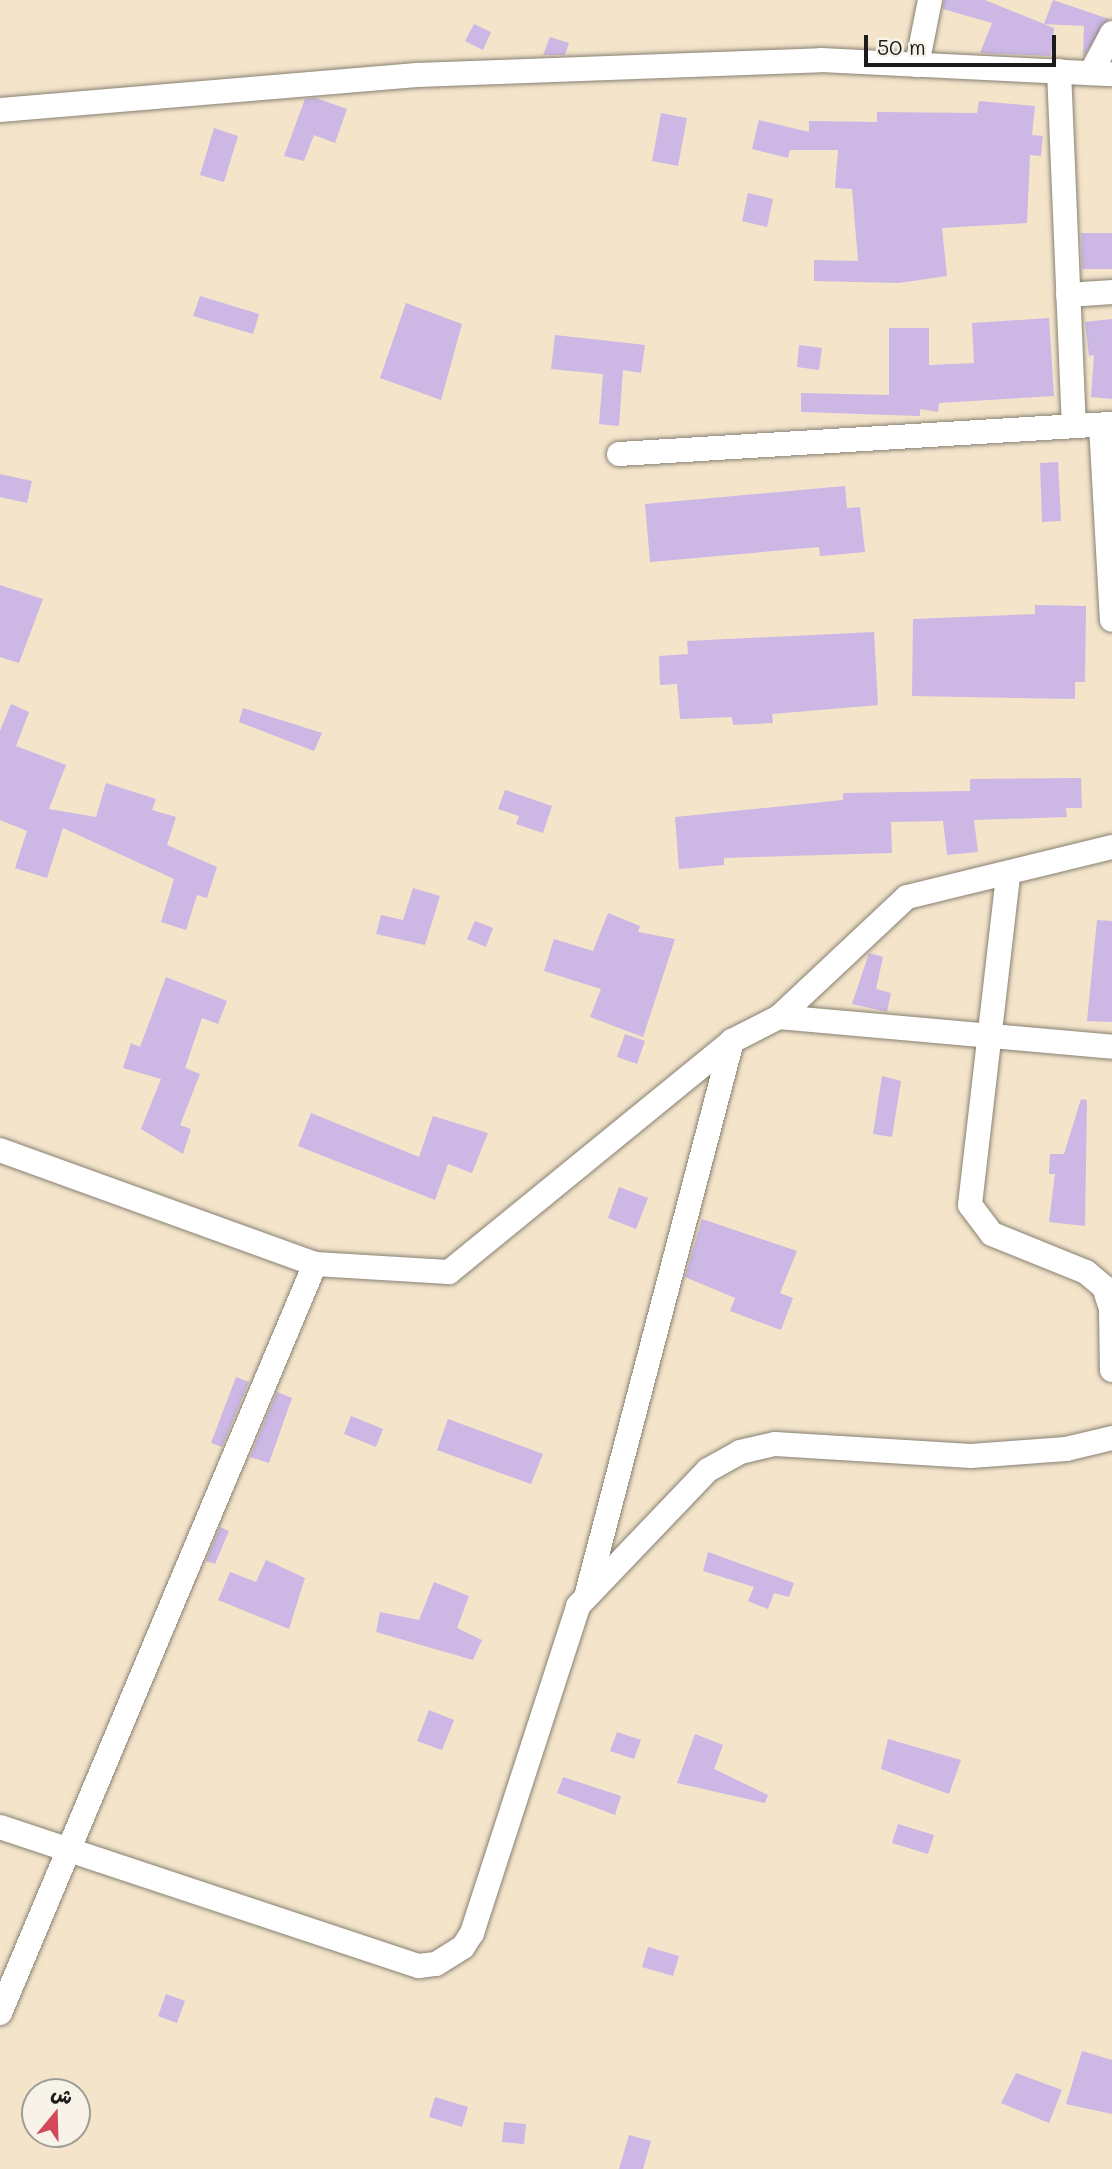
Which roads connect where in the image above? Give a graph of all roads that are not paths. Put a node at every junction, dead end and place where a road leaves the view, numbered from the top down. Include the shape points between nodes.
1 (930, 0) edge
2 (1112, 33) edge
3 (917, 65) junction
4 (1059, 71) junction
5 (1101, 74) edge
6 (0, 110) edge
7 (1112, 292) edge
8 (1068, 295) junction
9 (1106, 424) edge
10 (1074, 426) junction
11 (619, 454) dead end
12 (1112, 620) edge
13 (1112, 847) edge
14 (1008, 876) junction
15 (779, 1017) junction
16 (989, 1036) junction
17 (732, 1041) junction
18 (1112, 1048) edge
19 (0, 1150) edge
20 (315, 1264) junction
21 (1112, 1370) edge
22 (1112, 1438) edge
23 (586, 1597) junction
24 (0, 1827) edge
25 (70, 1848) junction
26 (0, 2013) edge

1 - 3 street
2 - 5 street
3 - 4 street
3 - 6 street via 821,60 417,75
4 - 5 street
4 - 8 street
7 - 8 street
8 - 10 street
9 - 10 street
9 - 12 street
10 - 11 street
13 - 14 street
14 - 15 street via 907,897
14 - 16 street
15 - 16 street
15 - 17 street
16 - 18 street
16 - 21 street via 971,1192 974,1217 992,1234 1086,1272 1104,1287 1111,1309
17 - 20 street via 449,1272
17 - 23 street
19 - 20 street
20 - 25 street
22 - 23 street via 983,1455 775,1444 740,1452 694,1482
23 - 25 street via 472,1933 451,1958 419,1966
24 - 25 street
25 - 26 street

